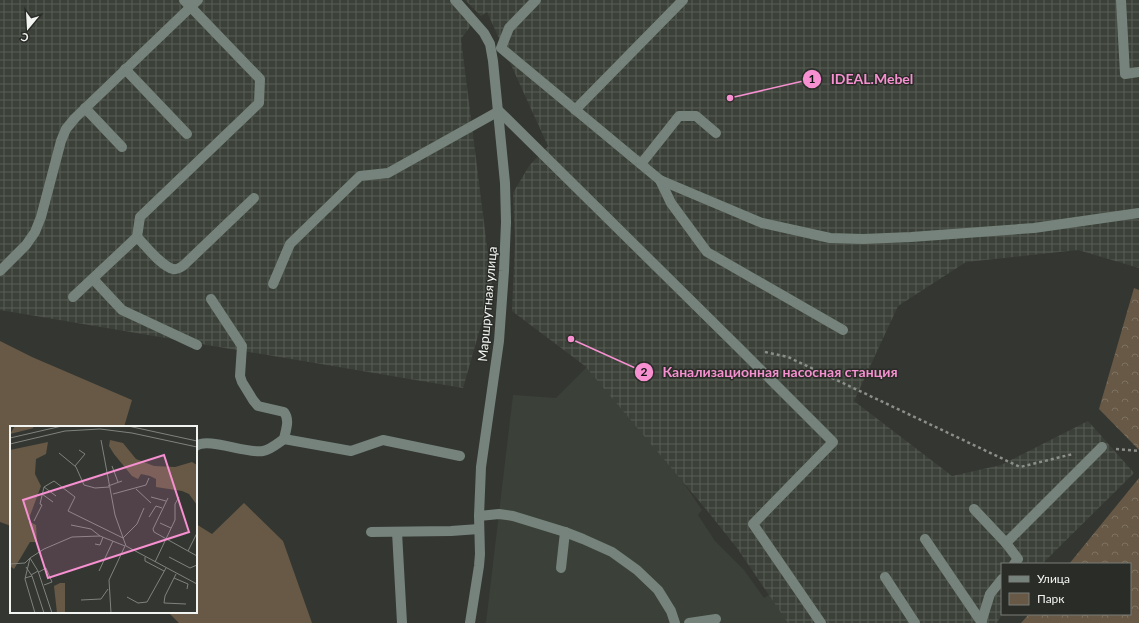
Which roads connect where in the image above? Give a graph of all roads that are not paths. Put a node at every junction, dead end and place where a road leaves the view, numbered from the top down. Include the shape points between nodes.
1 (455, 0) edge
2 (536, 0) edge
3 (683, 0) edge
4 (1121, 0) edge
5 (191, 2) edge
6 (496, 49) junction
7 (125, 69) junction
8 (1139, 72) edge
9 (85, 108) junction
10 (575, 110) junction
11 (499, 111) junction
12 (716, 133) dead end
13 (187, 134) dead end
14 (122, 146) dead end
15 (641, 164) junction
16 (660, 180) junction
17 (254, 198) dead end
18 (1139, 213) edge
19 (137, 237) junction
20 (0, 270) edge
21 (93, 279) junction
22 (273, 284) dead end
23 (73, 298) dead end
24 (211, 300) dead end
25 (843, 330) dead end
26 (197, 345) dead end
27 (284, 439) junction
28 (197, 445) edge
29 (1102, 447) road end
30 (460, 456) dead end
31 (974, 509) dead end
32 (479, 516) junction
33 (479, 529) junction
34 (371, 532) dead end
35 (397, 532) junction
36 (565, 532) junction
37 (925, 539) dead end
38 (1006, 543) junction
39 (1015, 563) edge
40 (561, 568) dead end
41 (885, 577) dead end
42 (1001, 580) edge
43 (716, 619) dead end
44 (402, 623) edge
45 (470, 623) edge
46 (675, 623) edge
47 (689, 623) edge
48 (821, 623) edge
49 (915, 623) edge
50 (982, 623) edge

1 - 6 street, Маршрутная улица
2 - 6 street via 508,28
3 - 10 street
4 - 8 street via 1125,74
5 - 7 street
5 - 19 street via 260,79 259,103 140,217
6 - 10 street
6 - 11 street, Маршрутная улица
7 - 9 street
7 - 13 street
9 - 14 street
9 - 20 street via 66,128 35,232 26,245
10 - 15 street
11 - 22 street via 388,173 360,176 290,244
11 - 32 street, Маршрутная улица via 505,183 505,252 499,341 481,467
11 - 48 street via 833,442 752,524
12 - 15 street via 696,116 679,116
15 - 16 street
16 - 18 street via 762,223 830,238 911,237 1034,228
16 - 25 street via 671,203 707,252
17 - 19 street via 178,269 163,264
19 - 21 street
21 - 23 street
21 - 26 street via 122,310
24 - 27 street via 242,346 240,376 252,400 258,406 284,412 287,417
27 - 28 street via 263,451 209,443
27 - 30 street via 351,451 382,440
29 - 38 street
31 - 38 street
32 - 33 street, Маршрутная улица
32 - 36 street via 513,516
33 - 35 street
33 - 45 street, Маршрутная улица via 479,566
34 - 35 street
35 - 44 street
36 - 40 street
36 - 46 street via 612,552 637,570 658,590
37 - 50 street
38 - 39 street via 1018,558
41 - 49 street
42 - 50 street via 990,594
43 - 47 street

